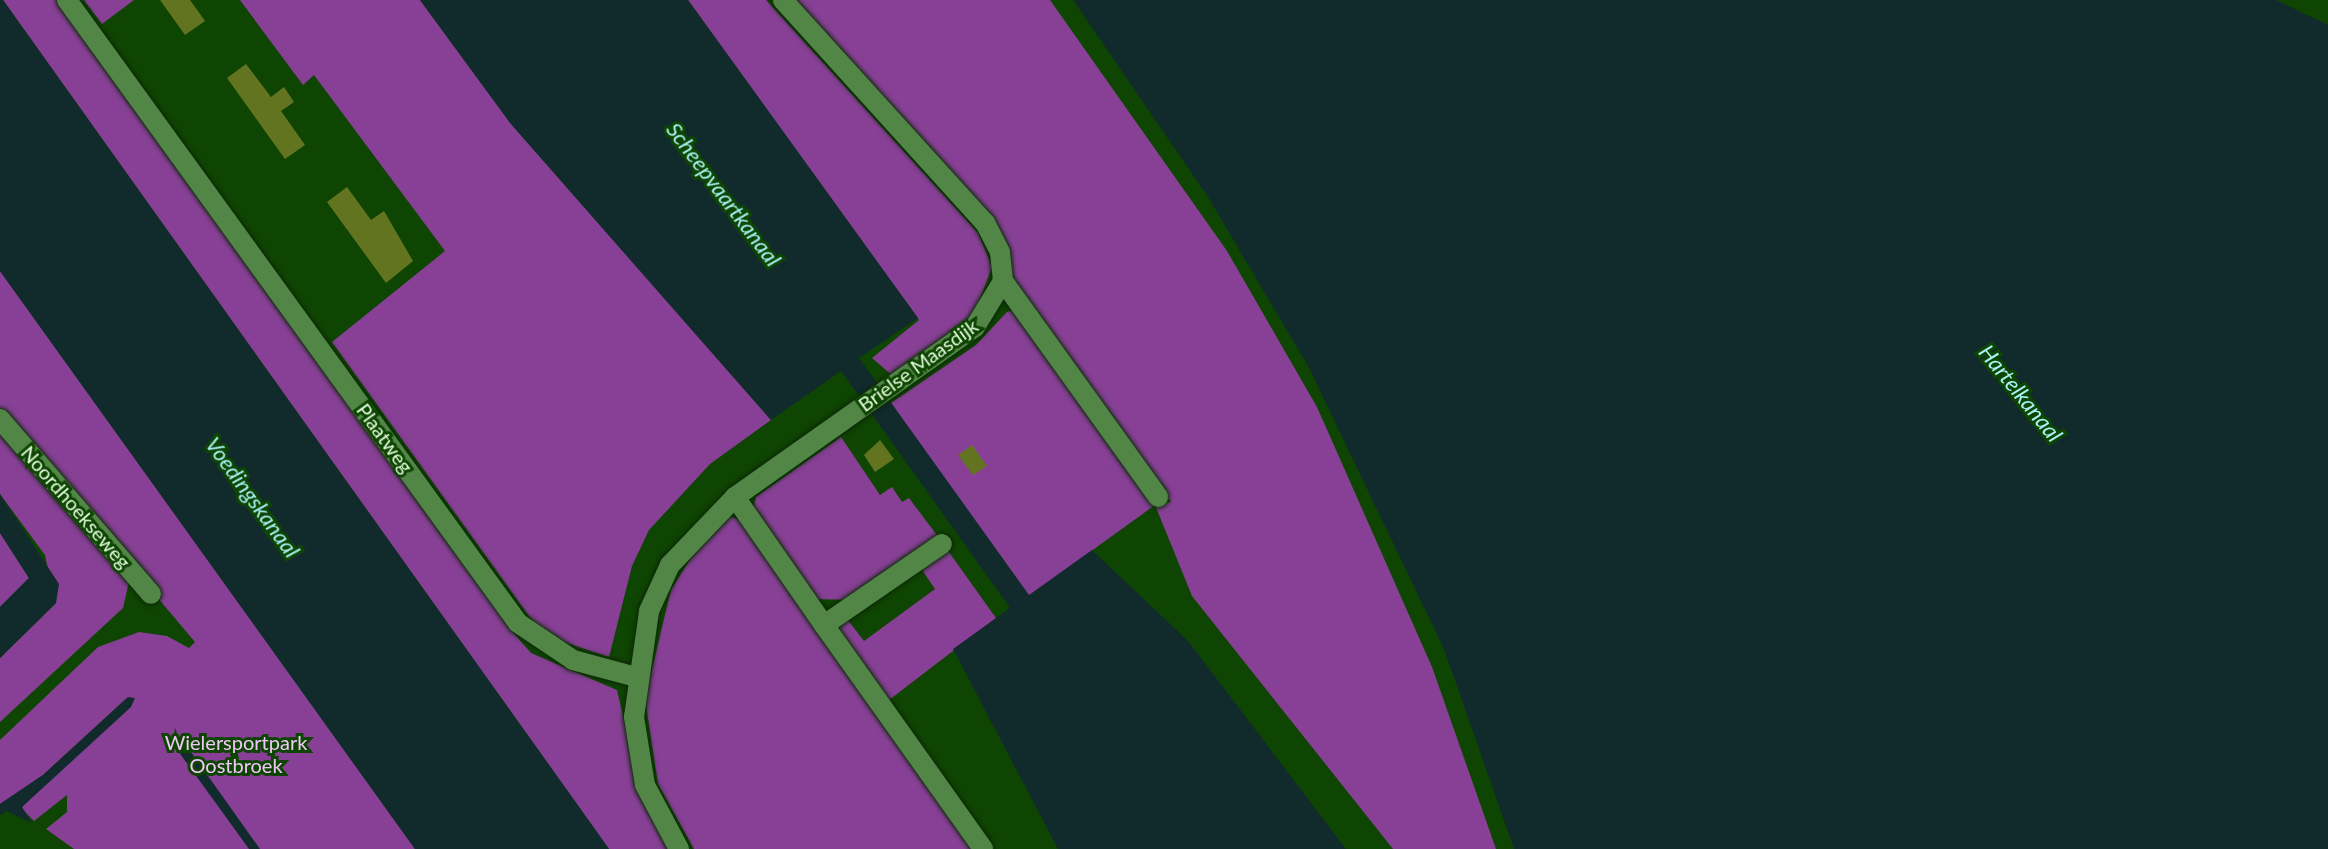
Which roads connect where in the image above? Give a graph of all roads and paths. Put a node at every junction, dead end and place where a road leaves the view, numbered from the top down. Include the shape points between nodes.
1 (67, 0) edge
2 (783, 0) edge
3 (1003, 281) junction
4 (0, 419) edge
5 (735, 497) junction
6 (1158, 497) dead end
7 (942, 544) dead end
8 (151, 594) dead end
9 (824, 625) junction
10 (636, 677) junction
11 (679, 849) edge
12 (983, 849) edge

1 - 10 street, Plaatweg via 518,623 573,660
2 - 3 street via 985,223 1000,252
3 - 5 street, Brielse Maasdijk via 975,327
3 - 6 street
4 - 8 street, Noordhoekseweg
5 - 9 street
5 - 10 street, Brielse Maasdijk via 670,565 649,611
7 - 9 street
9 - 12 street
10 - 11 street via 634,717 645,785

